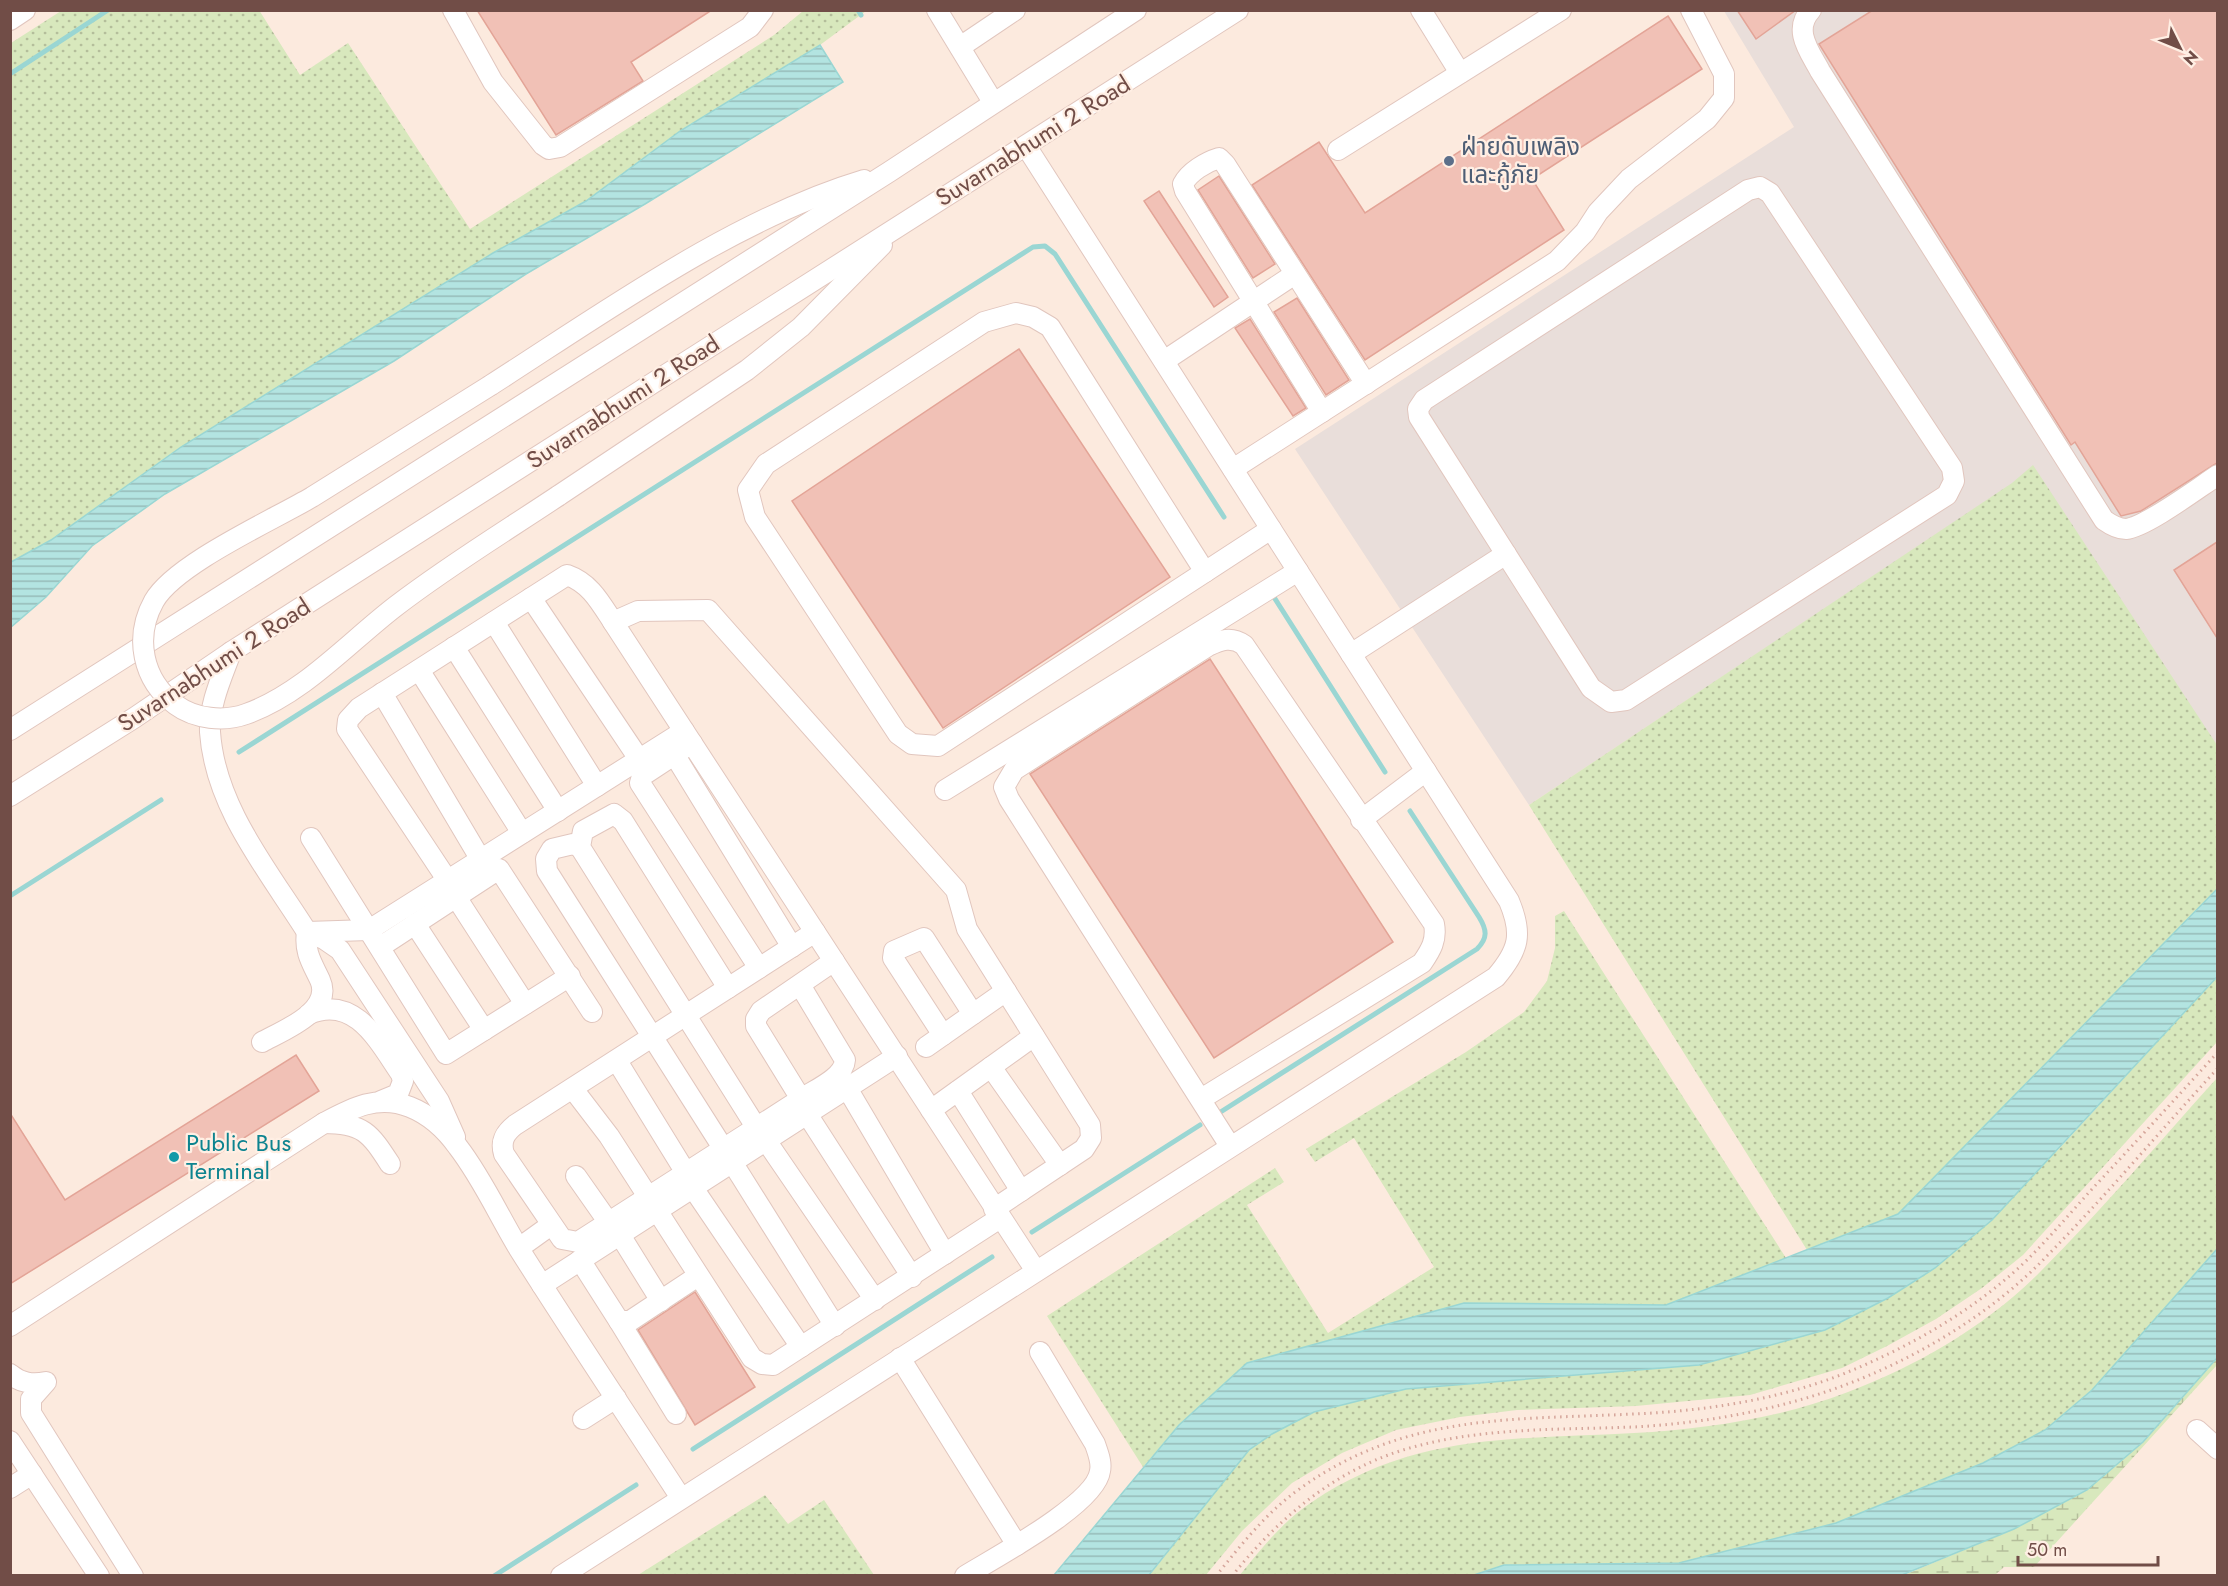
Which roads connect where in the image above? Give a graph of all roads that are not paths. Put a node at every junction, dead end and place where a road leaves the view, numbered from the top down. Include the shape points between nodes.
1 (25, 10) edge
2 (453, 10) edge
3 (764, 10) edge
4 (937, 10) edge
5 (1016, 10) edge
6 (1136, 10) edge
7 (1238, 10) edge
8 (1561, 10) edge
9 (1690, 10) edge
10 (1811, 10) edge
11 (1424, 15) edge
12 (10, 20) edge
13 (960, 47) junction
14 (1460, 73) junction
15 (993, 102) junction
16 (1026, 146) junction
17 (1338, 150) dead end
18 (889, 172) junction
19 (902, 224) junction
20 (1295, 274) junction
21 (1254, 301) junction
22 (1164, 361) junction
23 (1366, 384) junction
24 (1322, 412) junction
25 (1233, 469) junction
26 (2217, 475) edge
27 (1271, 529) junction
28 (1506, 554) junction
29 (1205, 572) junction
30 (1298, 572) junction
31 (531, 598) junction
32 (494, 622) junction
33 (613, 622) junction
34 (454, 647) junction
35 (231, 652) junction
36 (1351, 654) junction
37 (419, 670) junction
38 (382, 693) junction
39 (10, 730) edge
40 (688, 737) junction
41 (674, 754) junction
42 (639, 759) junction
43 (1426, 771) junction
44 (597, 786) junction
45 (945, 790) dead end
46 (10, 796) edge
47 (558, 811) junction
48 (1361, 820) junction
49 (522, 833) junction
50 (310, 838) dead end
51 (580, 847) junction
52 (481, 860) junction
53 (452, 889) junction
54 (415, 924) junction
55 (369, 930) junction
56 (307, 932) junction
57 (816, 932) junction
58 (380, 947) junction
59 (792, 947) junction
60 (834, 961) junction
61 (759, 968) junction
62 (570, 976) junction
63 (800, 985) junction
64 (728, 988) junction
65 (1006, 991) junction
66 (525, 1005) junction
67 (592, 1012) dead end
68 (309, 1014) junction
69 (973, 1014) junction
70 (687, 1015) junction
71 (484, 1030) junction
72 (943, 1035) junction
73 (1034, 1036) junction
74 (654, 1037) junction
75 (262, 1042) dead end
76 (926, 1047) dead end
77 (897, 1056) junction
78 (617, 1061) junction
79 (991, 1067) junction
80 (847, 1088) junction
81 (573, 1089) junction
82 (958, 1091) junction
83 (1201, 1099) junction
84 (381, 1101) junction
85 (804, 1106) junction
86 (931, 1110) junction
87 (324, 1123) junction
88 (762, 1135) junction
89 (1230, 1146) junction
90 (459, 1148) junction
91 (728, 1155) junction
92 (390, 1164) dead end
93 (1060, 1165) junction
94 (576, 1176) dead end
95 (689, 1180) junction
96 (1021, 1191) junction
97 (652, 1205) junction
98 (997, 1214) junction
99 (550, 1225) junction
100 (614, 1229) junction
101 (519, 1248) junction
102 (945, 1254) junction
103 (580, 1260) junction
104 (1036, 1271) junction
105 (698, 1276) junction
106 (912, 1277) junction
107 (542, 1284) junction
108 (875, 1300) junction
109 (661, 1301) junction
110 (619, 1320) junction
111 (13, 1326) edge
112 (835, 1326) junction
113 (801, 1347) junction
114 (1040, 1352) dead end
115 (900, 1358) junction
116 (10, 1374) edge
117 (616, 1398) junction
118 (676, 1414) dead end
119 (583, 1419) dead end
120 (2197, 1430) dead end
121 (10, 1441) edge
122 (2217, 1449) edge
123 (32, 1474) junction
124 (10, 1488) edge
125 (681, 1498) junction
126 (1017, 1545) junction
127 (99, 1575) edge
128 (133, 1575) edge
129 (561, 1575) edge
130 (965, 1575) edge

1 - 12 street
2 - 3 street via 493,82 549,149 560,147 750,27
4 - 13 street
5 - 13 street
6 - 15 street, Suvarnabhumi 2 Road
7 - 16 street, Suvarnabhumi 2 Road
8 - 14 street
9 - 23 street via 1724,74 1724,98 1707,119 1629,179 1557,261
10 - 26 street via 1802,23 1803,41 1820,71 2097,511 2114,527 2126,529 2141,524
11 - 14 street
13 - 15 street
14 - 17 street
15 - 18 street, Suvarnabhumi 2 Road
16 - 19 street, Suvarnabhumi 2 Road
16 - 22 street
18 - 19 street, bridge via 792,206 666,274 311,497 181,573 155,599 144,624 141,649 157,687 184,711 202,717 243,715 266,706 442,573 747,370 792,334
18 - 39 street, Suvarnabhumi 2 Road
19 - 35 street, Suvarnabhumi 2 Road
20 - 21 street
20 - 21 street via 1225,164 1219,158 1209,161 1183,184
20 - 23 street
21 - 22 street
21 - 24 street
22 - 25 street
23 - 24 street
24 - 25 street
25 - 27 street
27 - 29 street
27 - 30 street
28 - 28 street via 1419,417 1418,409 1424,400 1748,190 1760,187 1770,193 1790,222 1952,468 1954,482 1947,495 1626,700 1611,702 1591,688
28 - 36 street
29 - 29 street via 938,746 912,744 898,734 755,516 748,490 766,464 984,322 1016,313 1050,327
30 - 36 street
30 - 45 street
31 - 32 street
31 - 33 street via 567,575 582,580
31 - 42 street
32 - 34 street
32 - 44 street
33 - 40 street
33 - 65 street via 638,611 708,610 956,890 967,929
34 - 37 street
34 - 47 street
35 - 46 street, Suvarnabhumi 2 Road
35 - 56 street via 215,696 210,730 217,770 230,811
36 - 43 street
37 - 38 street
37 - 49 street
38 - 52 street
38 - 53 street via 359,708 348,720 347,729
40 - 41 street
40 - 42 street
40 - 57 street
41 - 59 street
41 - 61 street via 642,776 640,783
42 - 44 street
43 - 48 street
43 - 89 street via 1509,901 1518,938 1512,959 1496,977
44 - 47 street
47 - 49 street
48 - 83 street via 1434,924 1436,935 1431,950 1422,963
48 - 83 street via 1244,645 1236,639 1208,646 1006,778 1004,787 1009,799
49 - 52 street
50 - 55 street
51 - 64 street via 583,831 605,817 614,814 623,821
51 - 70 street
51 - 74 street via 573,844 552,849 546,859 547,871
52 - 53 street
53 - 54 street
53 - 55 street
53 - 62 street via 499,869
53 - 66 street
54 - 58 street
54 - 71 street
55 - 56 street
55 - 58 street
56 - 68 street via 306,953 323,992
56 - 90 street via 340,950 439,1101
57 - 59 street
57 - 60 street
58 - 71 street via 446,1054
59 - 61 street
60 - 63 street
60 - 77 street
61 - 64 street
62 - 66 street
62 - 67 street
63 - 85 street via 845,1060 840,1073
63 - 85 street via 761,1011 756,1026
64 - 70 street
65 - 69 street
65 - 73 street
66 - 71 street
68 - 75 street
68 - 84 street via 322,1009 340,1010 365,1024 404,1081 398,1094
69 - 72 street
69 - 72 street via 924,938 894,951 893,958
70 - 74 street
70 - 88 street
72 - 76 street
73 - 79 street
73 - 93 street via 1090,1125 1091,1138 1084,1149
74 - 78 street
74 - 91 street
77 - 80 street
77 - 86 street
78 - 81 street
78 - 95 street
79 - 82 street
79 - 93 street
80 - 85 street
80 - 102 street
81 - 97 street via 609,1136
81 - 99 street via 515,1125 502,1145
82 - 86 street
82 - 96 street
83 - 89 street
84 - 87 street via 352,1108
84 - 90 street via 393,1101 429,1117
85 - 88 street
85 - 106 street
86 - 98 street
87 - 92 street via 343,1123 367,1132
87 - 111 street
88 - 91 street
88 - 108 street
89 - 104 street
90 - 101 street
91 - 95 street
91 - 112 street
93 - 96 street
94 - 100 street
95 - 97 street
95 - 113 street
96 - 98 street
97 - 100 street
97 - 105 street
98 - 102 street
98 - 104 street
99 - 100 street via 571,1243
99 - 101 street
100 - 103 street
100 - 109 street
101 - 107 street
102 - 106 street
103 - 107 street
103 - 110 street
104 - 115 street
105 - 109 street
105 - 113 street via 752,1358 773,1365
106 - 108 street
107 - 117 street
108 - 112 street
109 - 110 street via 630,1321
110 - 118 street
112 - 113 street
114 - 126 street via 1095,1444 1100,1473 1082,1499
115 - 125 street
115 - 126 street
116 - 128 street via 24,1382 46,1382 31,1399 30,1413
117 - 119 street
117 - 125 street
120 - 122 street
121 - 123 street
123 - 124 street
123 - 127 street
125 - 129 street
126 - 130 street

